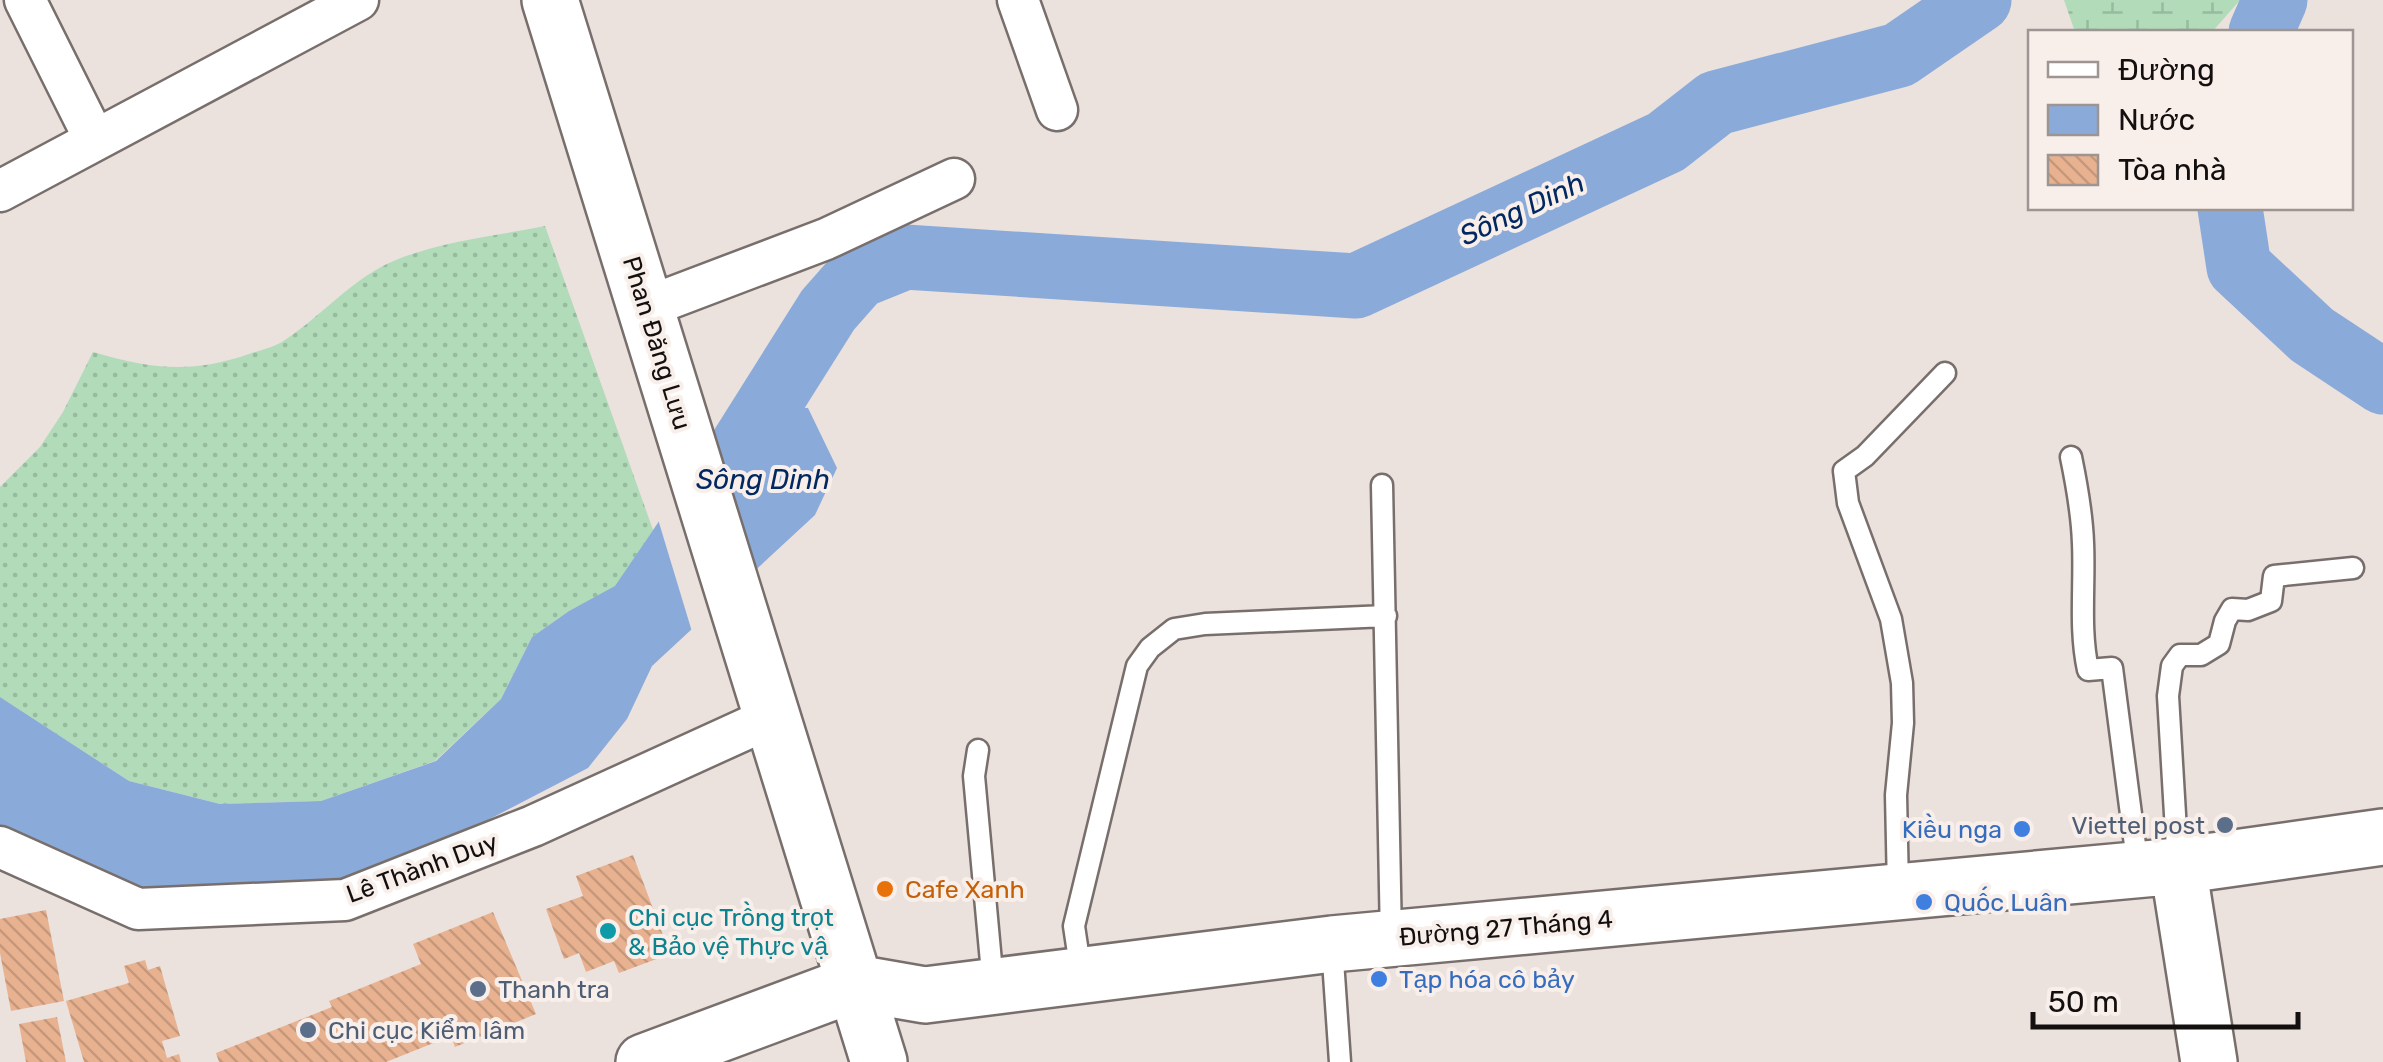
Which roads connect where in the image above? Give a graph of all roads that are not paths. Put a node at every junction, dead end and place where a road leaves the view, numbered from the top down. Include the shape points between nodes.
1 (24, 0) edge
2 (358, 0) edge
3 (550, 0) edge
4 (1018, 0) edge
5 (1057, 110) dead end
6 (95, 140) junction
7 (954, 179) dead end
8 (0, 191) edge
9 (648, 312) junction
10 (1944, 373) dead end
11 (2071, 457) dead end
12 (1382, 485) dead end
13 (2352, 568) dead end
14 (1386, 616) junction
15 (776, 731) junction
16 (978, 750) dead end
17 (2383, 836) edge
18 (0, 847) edge
19 (2158, 868) junction
20 (1898, 892) junction
21 (1391, 938) junction
22 (1332, 944) junction
23 (1082, 975) junction
24 (856, 983) junction
25 (993, 986) junction
26 (644, 1062) edge
27 (880, 1062) edge
28 (1340, 1062) edge
29 (2208, 1062) edge

1 - 6 street
2 - 6 street
3 - 9 street, Phan Đăng Lưu
4 - 5 street
6 - 8 street
7 - 9 street
9 - 15 street, Phan Đăng Lưu
10 - 20 lane via 1844,471 1848,503 1892,619 1902,683
11 - 19 lane via 2080,497 2088,670 2112,668
12 - 14 lane
13 - 19 lane via 2274,576 2271,601 2232,610 2220,644 2201,655 2180,656 2172,666
14 - 21 lane
14 - 23 lane via 1205,624 1174,629 1150,648 1137,666 1074,926
15 - 18 street, Lê Thành Duy via 345,900 138,909
15 - 24 street, Phan Đăng Lưu
16 - 25 lane via 974,776
17 - 19 street, Đường 27 Tháng 4
19 - 20 street, Đường 27 Tháng 4
19 - 29 street
20 - 21 street, Đường 27 Tháng 4
21 - 22 street, Đường 27 Tháng 4
22 - 23 street, Đường 27 Tháng 4
22 - 28 lane
23 - 25 street, Đường 27 Tháng 4
24 - 25 street, Đường 27 Tháng 4 via 926,995
24 - 26 street
24 - 27 street, Phan Đăng Lưu

